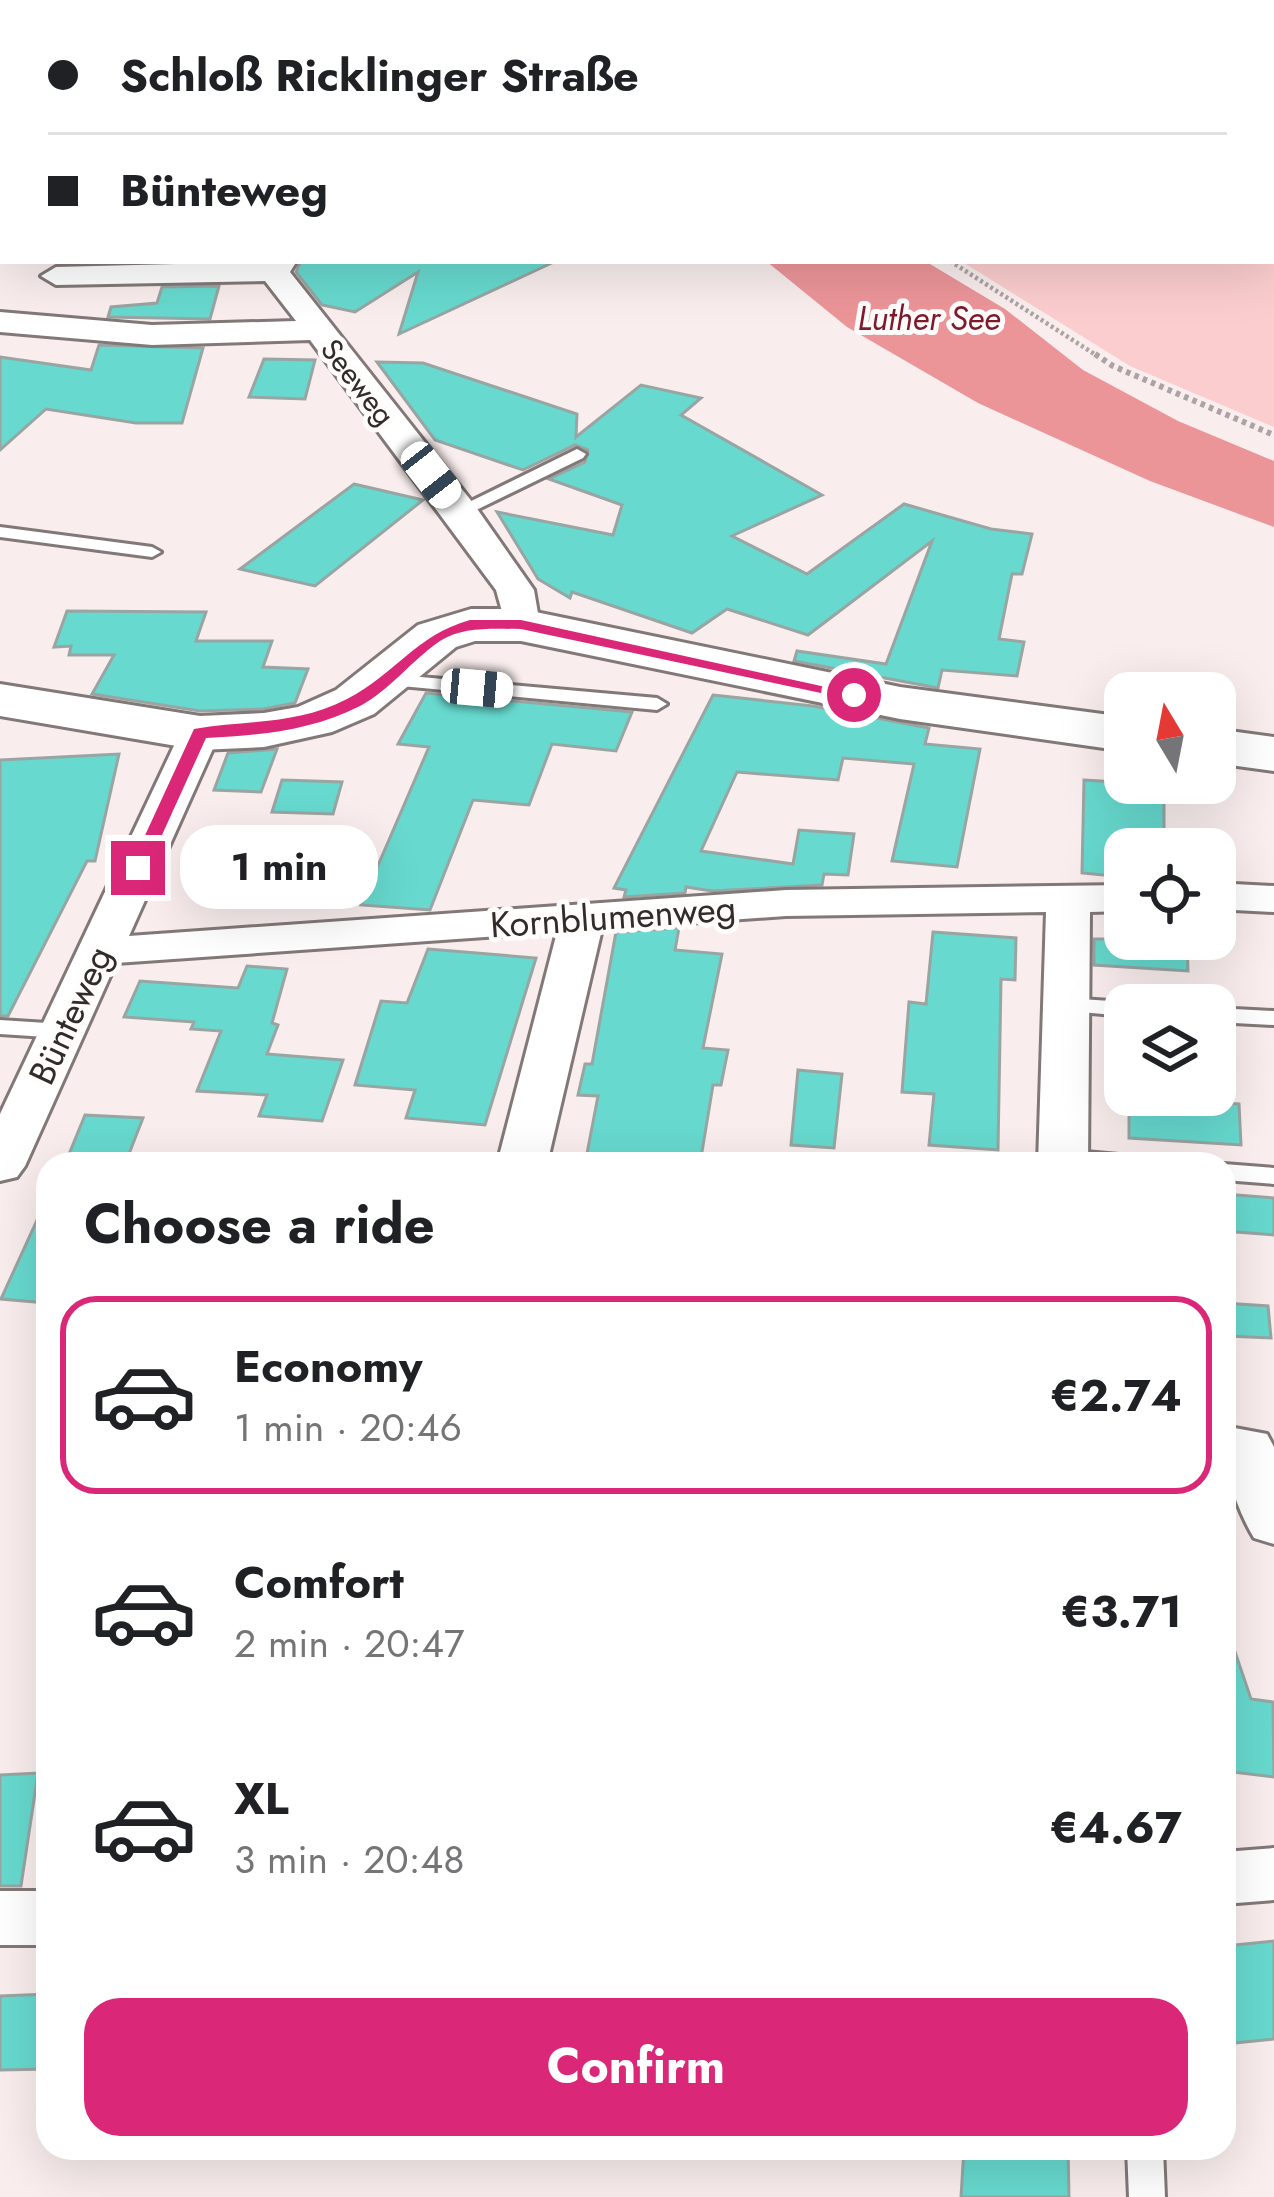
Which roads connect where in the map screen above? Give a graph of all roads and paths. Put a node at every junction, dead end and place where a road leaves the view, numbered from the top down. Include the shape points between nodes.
1 (955, 264) edge
2 (278, 266) edge
3 (59, 268) edge
4 (4, 325) edge
5 (316, 329) junction
6 (1274, 435) edge
7 (577, 454) dead end
8 (460, 512) junction
9 (0, 532) edge
10 (152, 552) dead end
11 (521, 625) junction
12 (387, 680) junction
13 (0, 700) edge
14 (657, 704) dead end
15 (1104, 731) edge
16 (200, 733) junction
17 (1236, 749) edge
18 (1274, 754) edge
19 (1236, 897) edge
20 (1104, 898) edge
21 (1068, 899) junction
22 (1274, 899) edge
23 (583, 918) junction
24 (101, 951) junction
25 (1066, 1006) junction
26 (1104, 1008) edge
27 (1236, 1016) edge
28 (1274, 1018) edge
29 (0, 1027) edge
30 (62, 1031) junction
31 (6, 1139) edge
32 (525, 1152) edge
33 (1063, 1152) edge
34 (1236, 1173) edge
35 (1274, 1176) edge
36 (1236, 1447) edge
37 (1274, 1524) edge
38 (1274, 1874) edge
39 (1236, 1877) edge
40 (0, 1918) edge
41 (36, 1918) edge
42 (1145, 2160) edge
43 (1147, 2197) edge

1 - 6 path via 1113,366
2 - 3 street
2 - 5 street, Seeweg
3 - 4 street
4 - 5 street via 152,335
5 - 8 street, Seeweg
7 - 8 lane
8 - 11 street, Seeweg via 515,590
9 - 10 lane
11 - 12 street via 470,625 436,636
11 - 15 street via 900,703
12 - 14 lane
12 - 16 street via 313,720
13 - 16 street
16 - 24 street, Bünteweg
17 - 18 street
19 - 22 street
20 - 21 street, Kornblumenweg
21 - 23 street, Kornblumenweg via 786,903
21 - 25 street
23 - 24 street, Kornblumenweg
23 - 32 street
24 - 30 street, Bünteweg
25 - 26 lane
25 - 33 street
27 - 28 lane
29 - 30 lane
30 - 31 street, Bünteweg
34 - 35 lane
36 - 37 street via 1246,1448
38 - 39 street
40 - 41 street
42 - 43 lane

